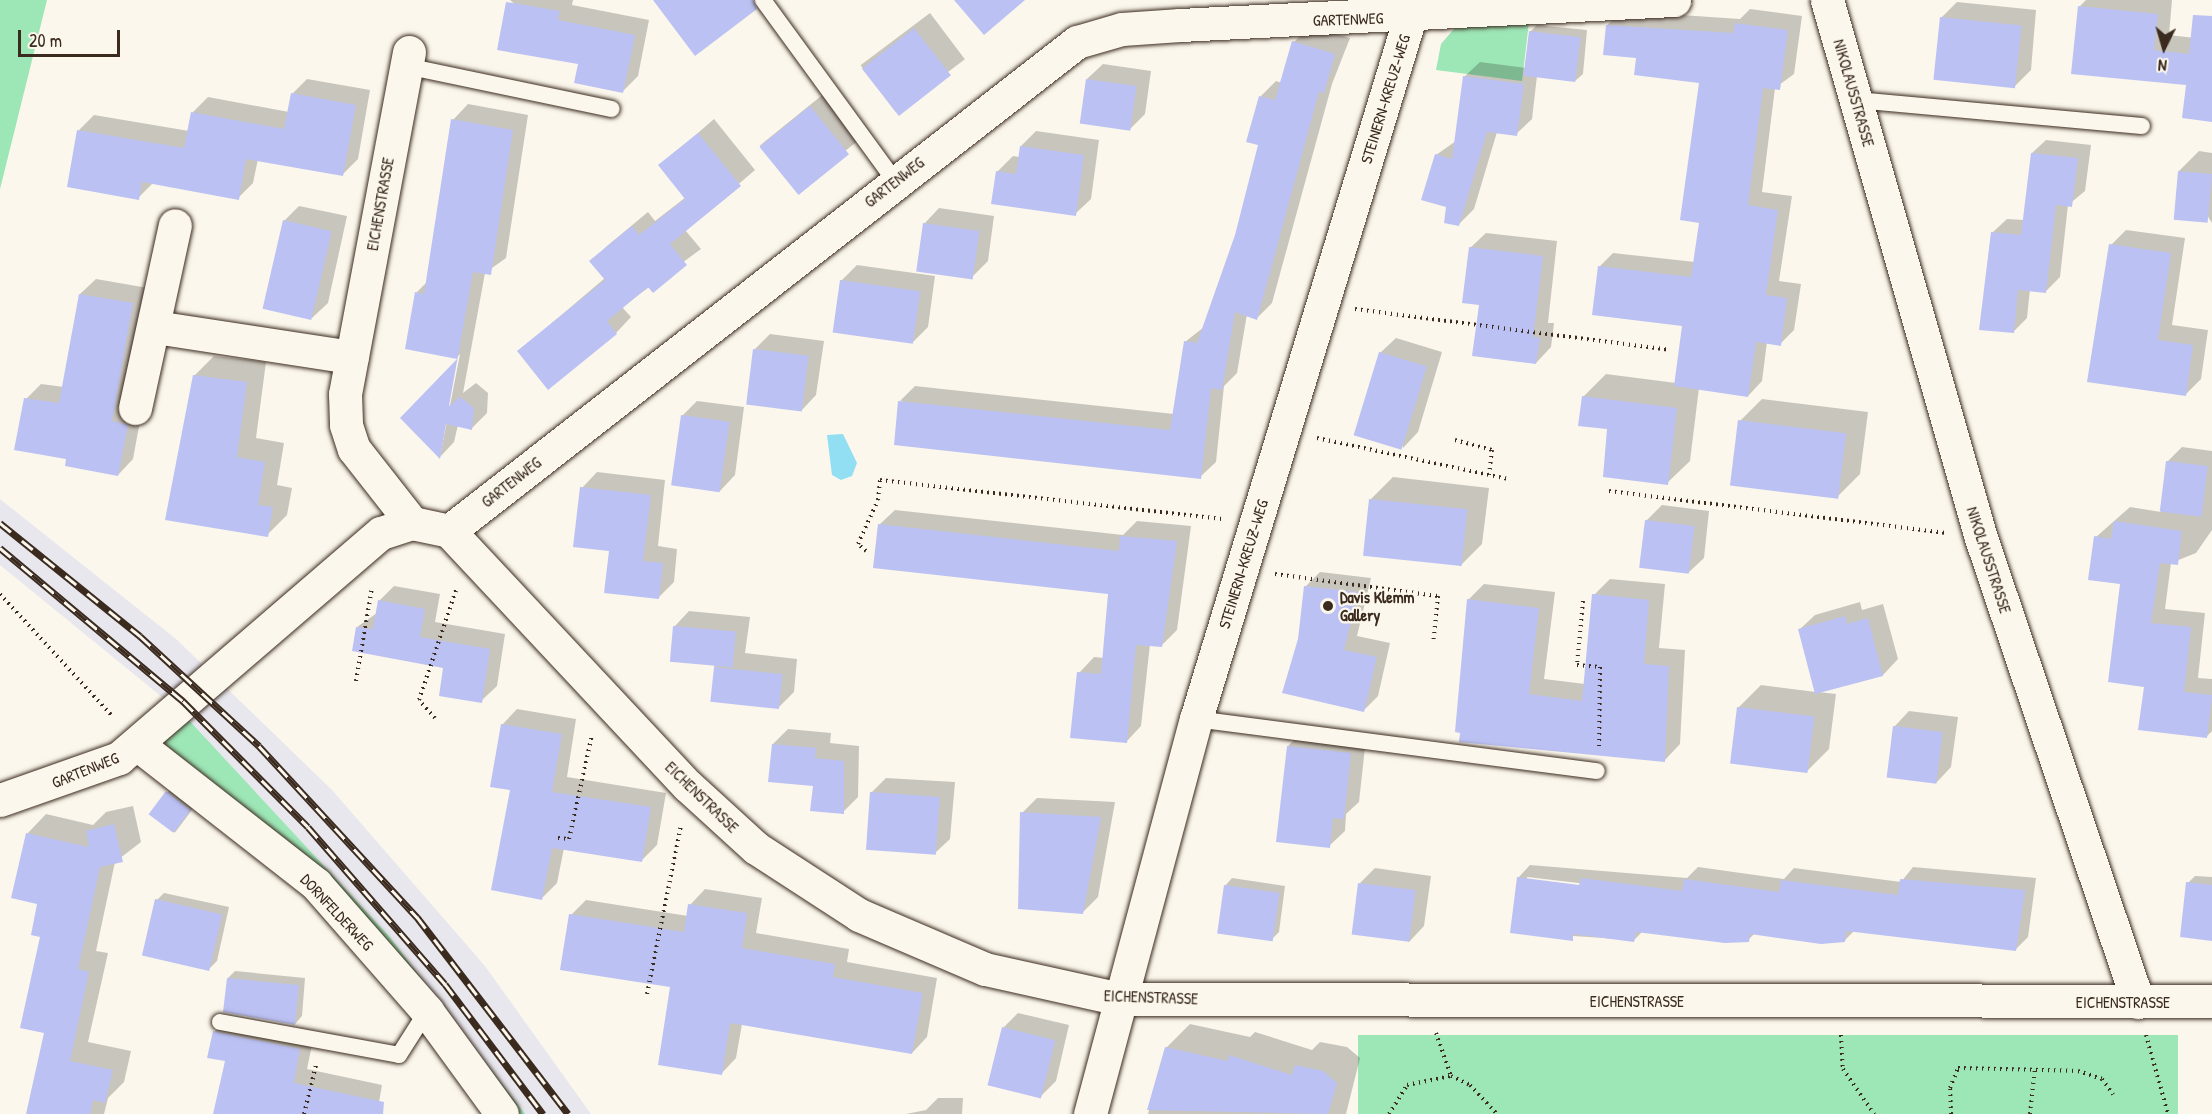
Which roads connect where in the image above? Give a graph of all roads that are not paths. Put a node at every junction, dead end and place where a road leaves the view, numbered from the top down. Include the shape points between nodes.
1 (763, 0) edge
2 (1674, 0) edge
3 (1827, 0) edge
4 (1413, 9) edge
5 (407, 59) joint
6 (1856, 100) junction
7 (612, 109) dead end
8 (2142, 126) dead end
9 (895, 181) junction
10 (175, 225) dead end
11 (155, 327) junction
12 (352, 357) junction
13 (135, 408) dead end
14 (412, 523) junction
15 (459, 543) junction
16 (1196, 719) junction
17 (137, 744) junction
18 (1597, 771) road end
19 (0, 800) edge
20 (1120, 999) junction
21 (2212, 1001) edge
22 (2138, 1002) junction
23 (427, 1011) junction
24 (220, 1022) dead end
25 (502, 1114) edge
26 (1090, 1114) edge

1 - 9 lane
2 - 4 street, GARTENWEG
3 - 6 street, NIKOLAUSSTRASSE
4 - 9 street, GARTENWEG via 1122,29 1077,42
4 - 16 street, STEINERN-KREUZ-WEG
5 - 7 lane
5 - 12 street, EICHENSTRASSE
6 - 8 lane
6 - 22 street, NIKOLAUSSTRASSE via 1981,538
9 - 15 street, GARTENWEG
10 - 11 street
11 - 12 street
11 - 13 street
12 - 14 street, EICHENSTRASSE via 345,424 354,449
14 - 15 street
14 - 17 street, GARTENWEG via 381,533 197,686
15 - 20 street, EICHENSTRASSE via 688,786 756,848 859,915 985,969
16 - 18 lane
16 - 20 street, STEINERN-KREUZ-WEG
17 - 19 street, GARTENWEG via 86,773
17 - 23 street, DORNFELDERWEG via 316,884
20 - 22 street, EICHENSTRASSE
20 - 26 street, STEINERN-KREUZ-WEG
21 - 22 street, EICHENSTRASSE
23 - 24 lane via 399,1055
23 - 25 street, DORNFELDERWEG

